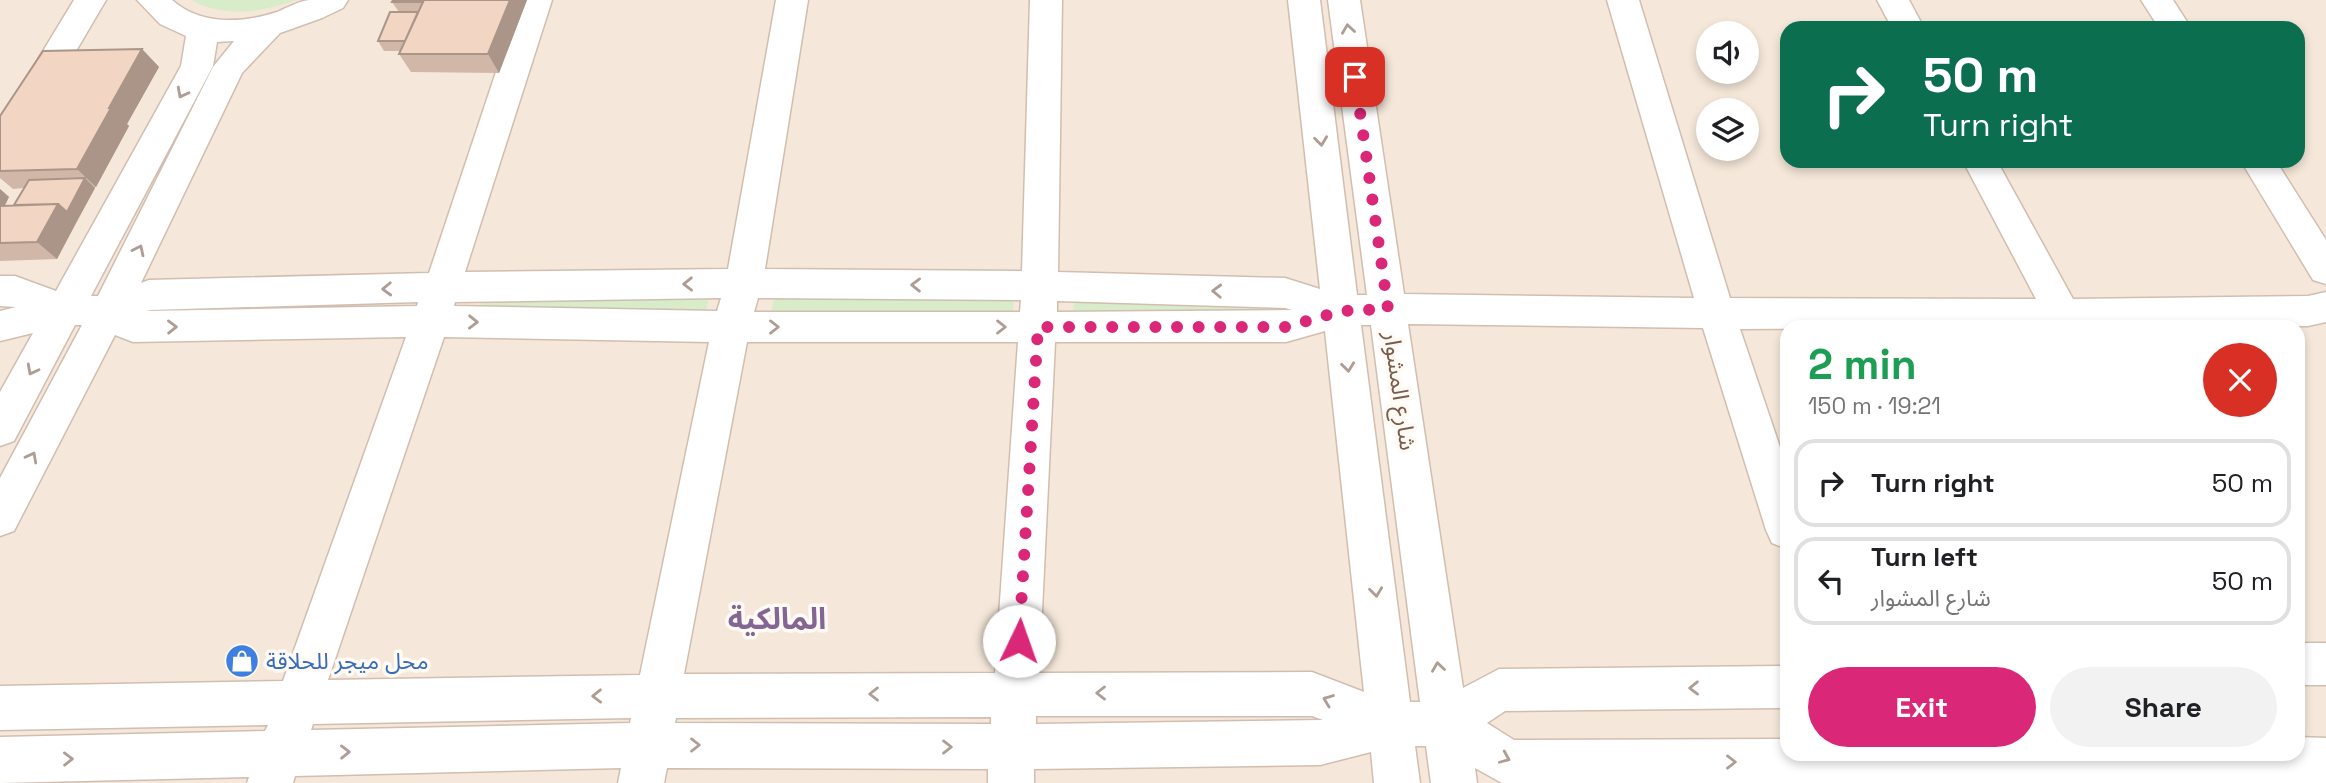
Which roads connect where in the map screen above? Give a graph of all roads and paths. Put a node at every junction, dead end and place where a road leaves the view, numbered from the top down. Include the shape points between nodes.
1 (90, 0) edge
2 (153, 0) edge
3 (332, 0) edge
4 (536, 0) edge
5 (792, 0) edge
6 (1046, 0) edge
7 (1304, 0) edge
8 (1344, 0) edge
9 (1623, 0) edge
10 (1893, 0) edge
11 (2157, 0) edge
12 (1904, 21) edge
13 (2170, 21) edge
14 (268, 26) junction
15 (203, 29) junction
16 (0, 151) edge
17 (1984, 168) edge
18 (2262, 168) edge
19 (2326, 270) edge
20 (744, 284) junction
21 (1040, 286) junction
22 (0, 291) edge
23 (435, 304) junction
24 (2326, 307) edge
25 (1388, 309) junction
26 (65, 310) junction
27 (109, 311) junction
28 (1341, 311) junction
29 (1717, 315) junction
30 (2009, 320) edge
31 (2066, 320) edge
32 (2091, 320) edge
33 (0, 326) edge
34 (731, 327) junction
35 (1038, 327) junction
36 (0, 429) edge
37 (1780, 508) edge
38 (0, 518) edge
39 (2305, 664) edge
40 (2326, 664) edge
41 (1780, 687) edge
42 (1016, 693) junction
43 (659, 696) junction
44 (298, 701) junction
45 (0, 708) edge
46 (1392, 724) junction
47 (1446, 724) junction
48 (0, 760) edge
49 (644, 764) edge
50 (2299, 764) edge
51 (1010, 765) edge
52 (1862, 766) edge
53 (275, 768) edge
54 (1397, 783) edge
55 (1454, 783) edge

1 - 16 street
2 - 15 street via 181,23
3 - 14 street
4 - 23 street
5 - 20 street
6 - 21 street
7 -> 28 street, شارع المشوار
25 -> 8 street, شارع المشوار
9 - 29 street
10 - 12 street
11 - 13 street
14 - 15 street
27 -> 14 street via 229,67
15 -> 26 street via 197,66
17 - 31 street
18 - 19 street
21 -> 20 street
20 -> 23 street
20 - 34 street
28 -> 21 street via 1285,293
21 - 35 street
22 - 26 street via 15,291
23 - 27 street via 133,327
23 -> 34 street
23 - 44 street
24 - 32 street
25 - 28 street
25 - 29 street
47 -> 25 street, شارع المشوار
26 - 27 street
26 - 33 street
26 -> 36 street
38 -> 27 street
28 - 35 street via 1286,327
28 -> 46 street, شارع المشوار
29 - 30 street
29 - 37 street
34 -> 35 street
34 - 43 street
35 - 42 street
39 - 40 street
41 -> 47 street via 1499,690
42 -> 43 street
46 -> 42 street via 1312,694
42 - 51 street
43 -> 44 street
43 - 49 street
44 - 45 street
44 - 53 street
46 - 47 street
46 - 51 street via 1320,743
46 - 54 street, شارع المشوار
47 -> 52 street via 1508,763
47 - 55 street, شارع المشوار
48 -> 53 street
49 -> 51 street
53 -> 49 street
50 - 52 street

